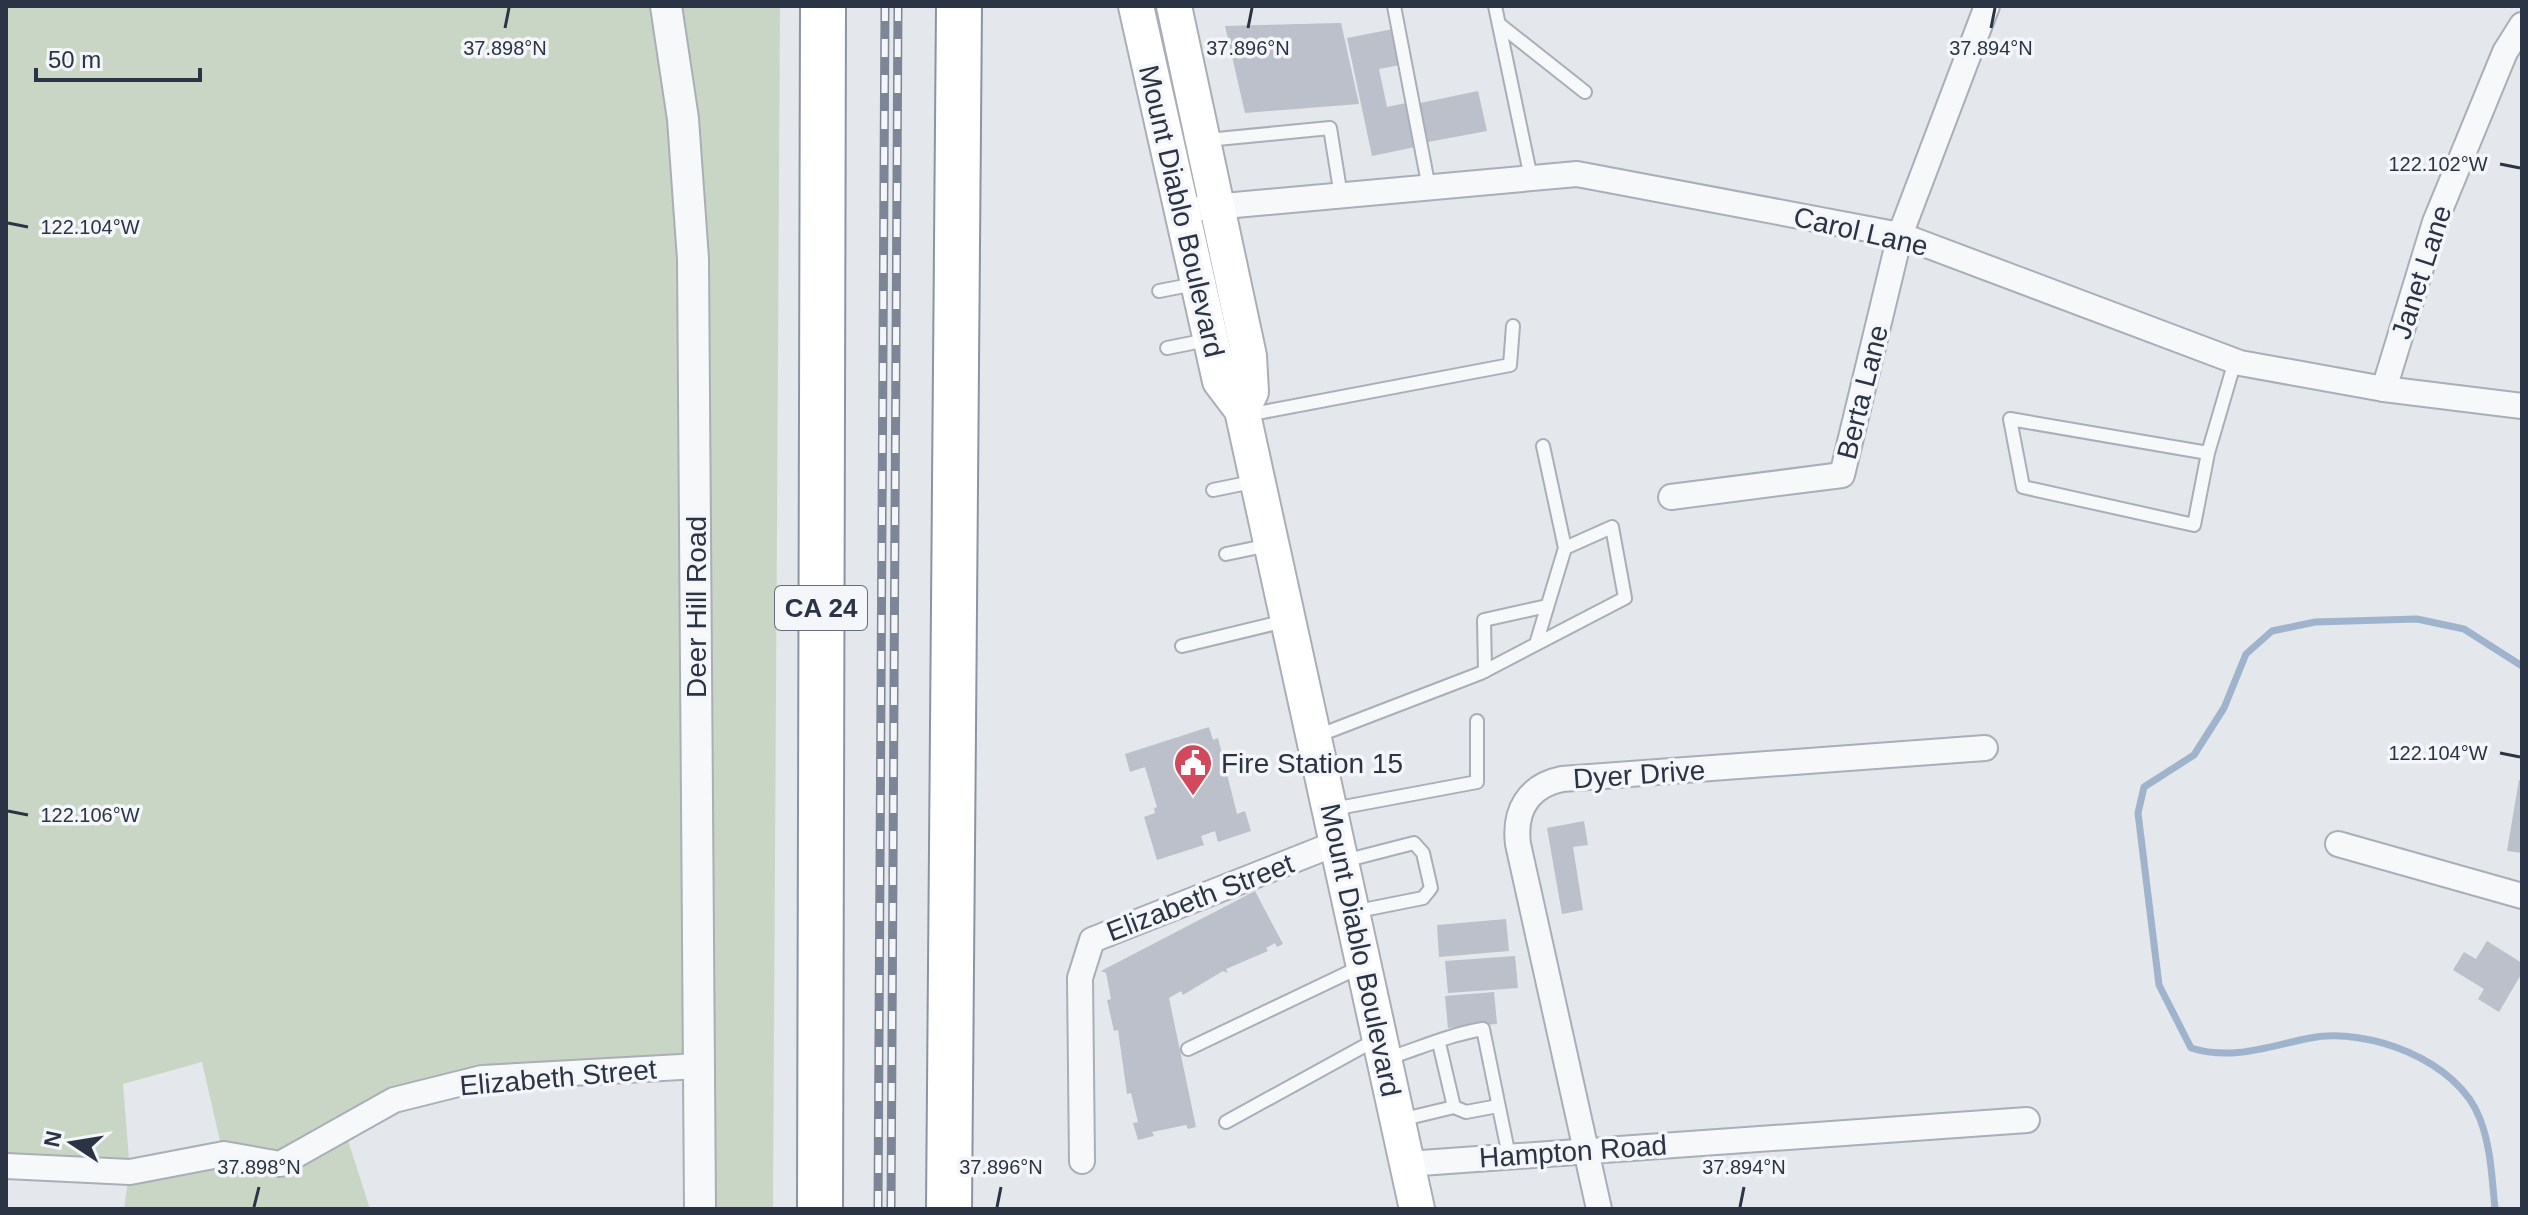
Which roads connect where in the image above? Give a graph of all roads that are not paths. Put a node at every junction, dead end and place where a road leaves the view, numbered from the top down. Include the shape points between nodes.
1 (666, 6) edge
2 (823, 6) edge
3 (959, 6) edge
4 (1136, 6) edge
5 (1174, 6) edge
6 (1394, 6) edge
7 (1495, 6) edge
8 (1987, 6) edge
9 (1499, 24) junction
10 (2522, 25) edge
11 (1585, 92) dead end
12 (1203, 140) junction
13 (1531, 178) junction
14 (1429, 188) junction
15 (1341, 196) junction
16 (1219, 207) junction
17 (1181, 209) junction
18 (1900, 235) junction
19 (1198, 284) junction
20 (1159, 291) dead end
21 (1513, 326) dead end
22 (1211, 339) junction
23 (1167, 348) dead end
24 (2235, 361) junction
25 (2384, 389) junction
26 (2522, 406) edge
27 (1243, 413) junction
28 (1543, 446) dead end
29 (2208, 453) junction
30 (1258, 481) junction
31 (1213, 490) dead end
32 (1671, 497) dead end
33 (1272, 544) junction
34 (1565, 548) junction
35 (1226, 554) dead end
36 (1547, 606) junction
37 (1288, 620) junction
38 (1536, 644) junction
39 (1182, 646) dead end
40 (1485, 671) junction
41 (1477, 721) dead end
42 (1314, 737) junction
43 (1985, 748) dead end
44 (1330, 810) junction
45 (2338, 844) dead end
46 (1339, 852) junction
47 (2522, 896) edge
48 (1352, 913) junction
49 (1364, 965) junction
50 (1439, 1043) junction
51 (1382, 1048) junction
52 (1188, 1049) dead end
53 (699, 1066) junction
54 (1498, 1106) junction
55 (1454, 1107) junction
56 (1398, 1120) junction
57 (2027, 1120) dead end
58 (1226, 1122) dead end
59 (1586, 1150) junction
60 (1509, 1156) junction
61 (1082, 1161) dead end
62 (1407, 1164) junction
63 (6, 1166) edge
64 (700, 1209) edge
65 (820, 1209) edge
66 (949, 1209) edge
67 (1417, 1209) edge
68 (1599, 1209) edge

1 - 53 street, Deer Hill Road via 683,119 693,259
2 - 65 highway, CA 24
3 - 66 highway
4 - 17 main road, Mount Diablo Boulevard
5 - 12 main road, Mount Diablo Boulevard
6 - 14 lane
7 - 9 lane
8 - 18 street
9 - 11 lane
9 - 13 lane
10 - 25 street, Janet Lane via 2505,52 2435,222
12 - 15 lane via 1330,128
12 - 16 main road, Mount Diablo Boulevard
13 - 14 street, Carol Lane
13 - 18 street, Carol Lane via 1577,174
14 - 15 street, Carol Lane
15 - 16 street, Carol Lane
16 - 17 street, Carol Lane
16 - 27 main road, Mount Diablo Boulevard via 1249,356 1251,392
17 - 19 main road, Mount Diablo Boulevard
18 - 24 street, Carol Lane
18 - 32 street, Berta Lane via 1842,475
19 - 20 lane
19 - 22 main road, Mount Diablo Boulevard
21 - 27 lane via 1510,365
22 - 23 lane
22 - 27 main road, Mount Diablo Boulevard via 1220,381
24 - 25 street, Carol Lane
24 - 29 lane
25 - 26 street, Carol Lane
27 - 30 main road, Mount Diablo Boulevard
28 - 34 lane
29 - 29 lane via 2117,437 2010,419 2023,487 2194,525
30 - 31 lane
30 - 33 main road, Mount Diablo Boulevard
33 - 35 lane
33 - 37 main road, Mount Diablo Boulevard
34 - 36 lane
34 - 38 lane via 1612,527 1625,598
36 - 38 lane
36 - 40 lane via 1484,620
37 - 39 lane
37 - 42 main road, Mount Diablo Boulevard
38 - 40 lane
40 - 42 lane
41 - 44 lane via 1477,782
42 - 44 main road, Mount Diablo Boulevard
43 - 59 street, Dyer Drive via 1562,779 1535,790 1519,813 1518,844
44 - 46 main road, Mount Diablo Boulevard
45 - 47 street
46 - 48 main road, Mount Diablo Boulevard
46 - 48 lane via 1414,843 1423,853 1431,888 1423,898
46 - 61 street, Elizabeth Street via 1092,940 1080,978
48 - 49 main road, Mount Diablo Boulevard
49 - 51 main road, Mount Diablo Boulevard
49 - 52 lane
50 - 51 lane
50 - 54 lane via 1446,1035 1483,1029
50 - 55 lane
51 - 56 main road, Mount Diablo Boulevard
51 - 58 lane
53 - 63 street, Elizabeth Street via 482,1078 394,1100 280,1164 224,1154 130,1172
53 - 64 street, Deer Hill Road
54 - 55 lane via 1466,1112
54 - 60 lane
55 - 56 lane
56 - 62 main road, Mount Diablo Boulevard
57 - 59 street, Hampton Road
59 - 60 street, Hampton Road
59 - 68 street, Dyer Drive
60 - 62 street, Hampton Road
62 - 67 main road, Mount Diablo Boulevard

